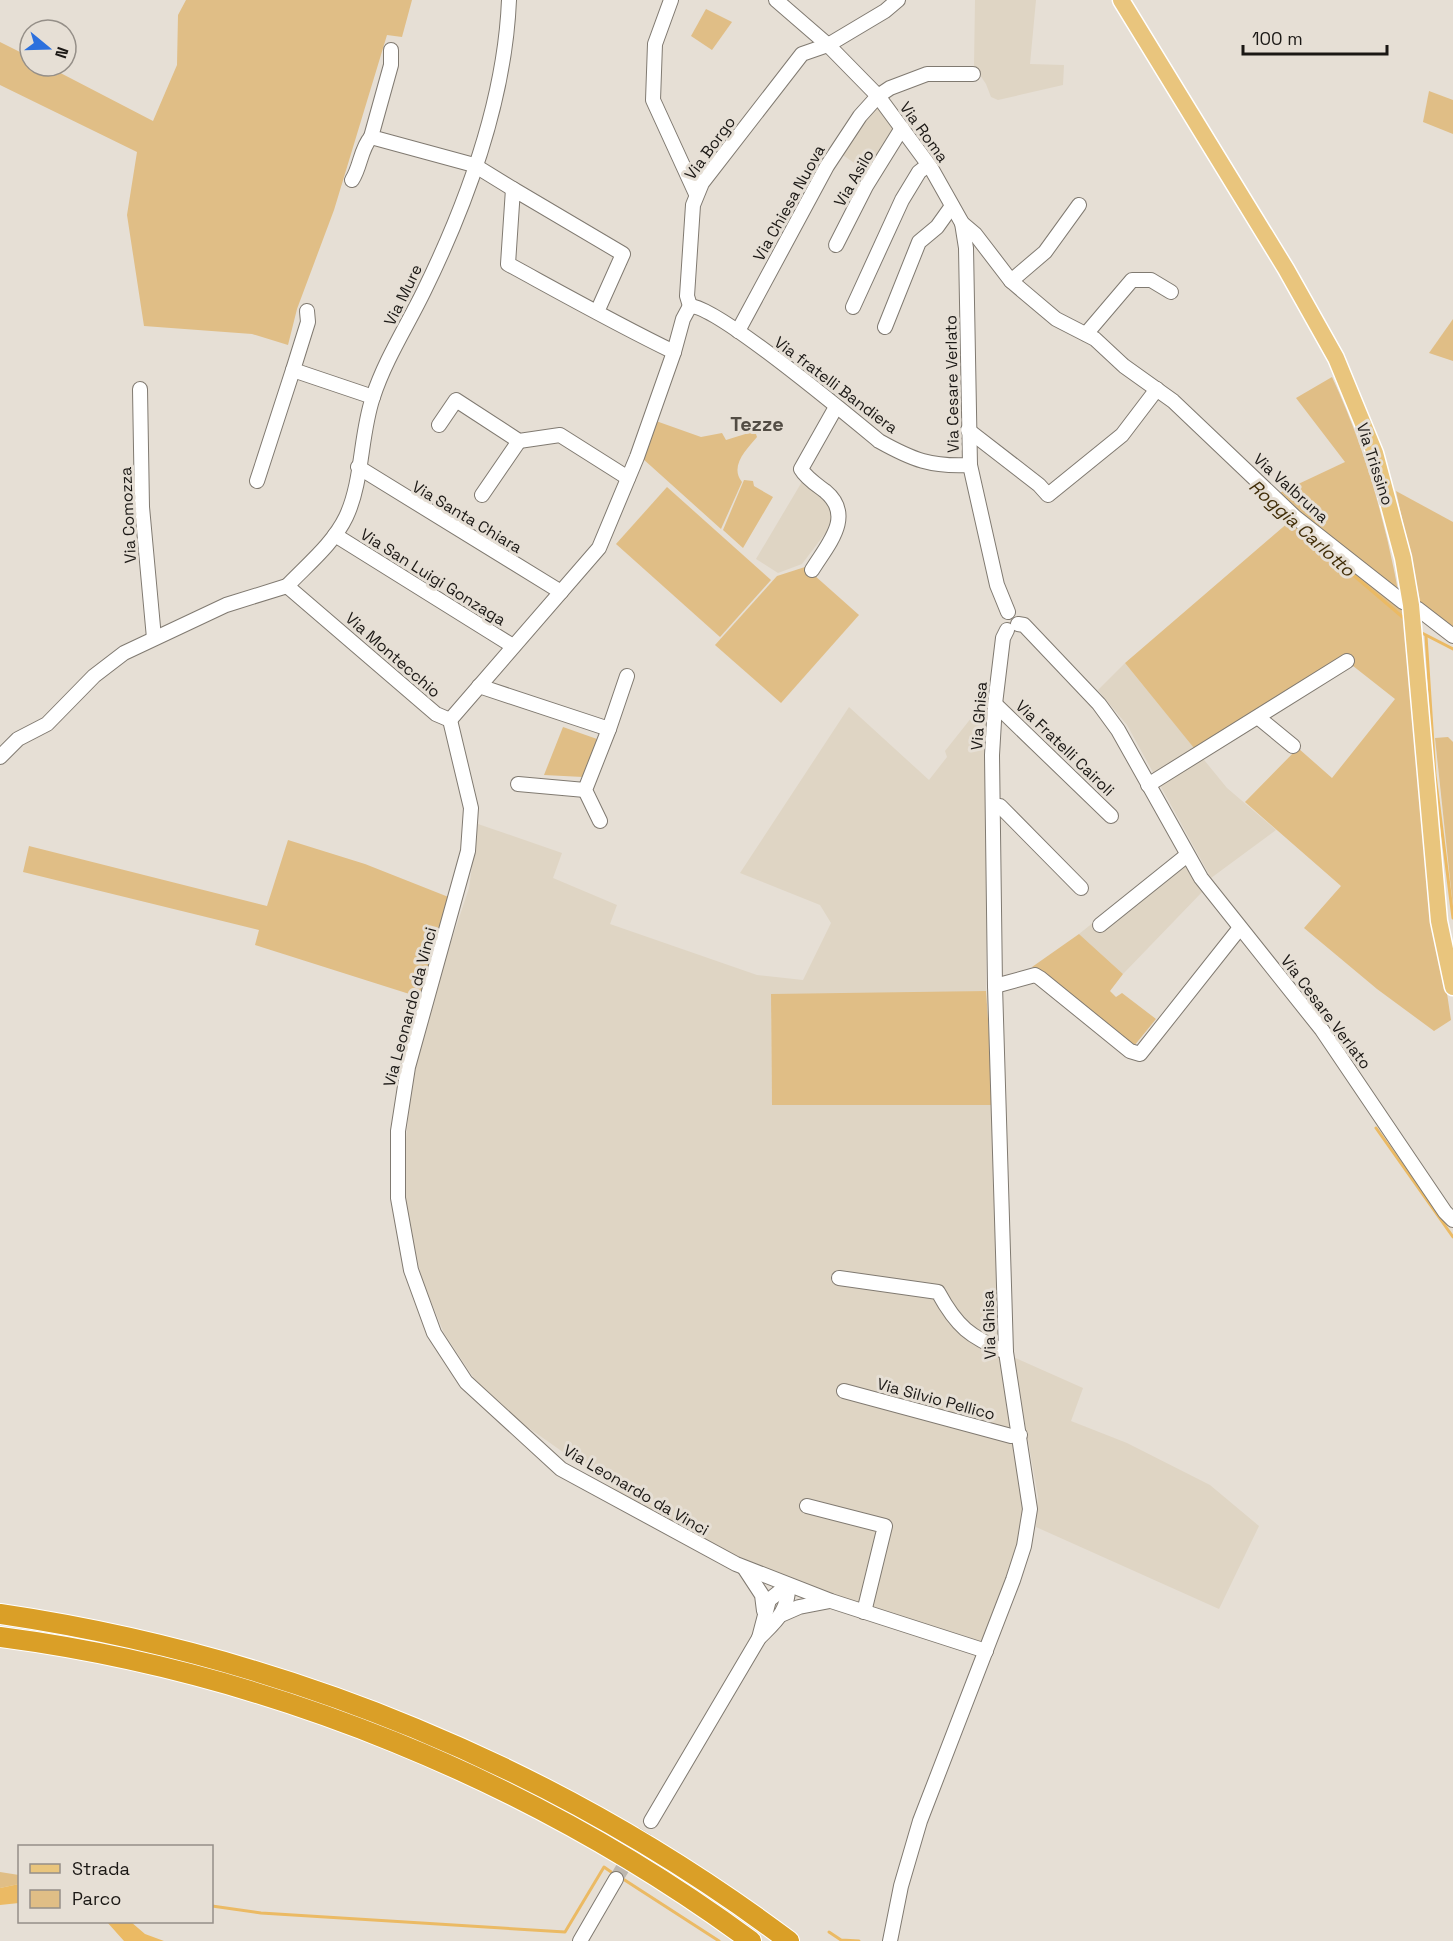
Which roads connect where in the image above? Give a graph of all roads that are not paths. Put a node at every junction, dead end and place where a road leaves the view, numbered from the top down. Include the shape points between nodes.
1 (508, 0) edge
2 (671, 0) edge
3 (776, 0) edge
4 (898, 0) edge
5 (1121, 0) edge
6 (828, 45) junction
7 (391, 50) dead end
8 (973, 74) dead end
9 (878, 96) junction
10 (902, 128) junction
11 (371, 137) junction
12 (474, 165) junction
13 (928, 165) junction
14 (352, 180) dead end
15 (513, 189) junction
16 (696, 194) junction
17 (1079, 205) dead end
18 (952, 206) junction
19 (962, 223) junction
20 (836, 245) dead end
21 (1011, 281) junction
22 (1171, 292) dead end
23 (1028, 297) joint
24 (690, 306) junction
25 (853, 307) dead end
26 (307, 311) dead end
27 (597, 312) junction
28 (885, 327) dead end
29 (738, 331) junction
30 (1086, 334) junction
31 (674, 352) junction
32 (293, 370) junction
33 (140, 389) dead end
34 (1157, 389) junction
35 (373, 397) junction
36 (836, 406) junction
37 (439, 425) dead end
38 (968, 430) junction
39 (519, 441) junction
40 (970, 465) junction
41 (358, 467) junction
42 (628, 478) junction
43 (257, 481) dead end
44 (482, 495) dead end
45 (335, 535) junction
46 (812, 570) dead end
47 (287, 586) junction
48 (561, 592) junction
49 (1411, 605) junction
50 (1013, 627) junction
51 (1453, 636) edge
52 (154, 638) junction
53 (513, 646) junction
54 (1347, 661) dead end
55 (627, 676) dead end
56 (479, 686) junction
57 (994, 704) junction
58 (1259, 718) junction
59 (450, 720) junction
60 (609, 729) junction
61 (1293, 746) dead end
62 (0, 757) edge
63 (518, 784) dead end
64 (1148, 785) junction
65 (585, 790) junction
66 (993, 806) junction
67 (1111, 816) dead end
68 (600, 821) dead end
69 (1186, 856) junction
70 (1081, 888) dead end
71 (1100, 925) dead end
72 (1239, 929) junction
73 (996, 986) junction
74 (1453, 987) edge
75 (1432, 1193) junction
76 (1453, 1203) edge
77 (1453, 1220) edge
78 (839, 1278) dead end
79 (1006, 1352) junction
80 (844, 1391) dead end
81 (1020, 1435) junction
82 (807, 1506) dead end
83 (744, 1567) junction
84 (788, 1585) junction
85 (831, 1601) junction
86 (764, 1611) junction
87 (864, 1612) junction
88 (0, 1614) edge
89 (783, 1614) junction
90 (0, 1637) edge
91 (759, 1638) junction
92 (986, 1651) junction
93 (651, 1821) tunnel mouth
94 (616, 1878) tunnel mouth
95 (586, 1932) edge
96 (751, 1941) edge
97 (789, 1941) edge
98 (890, 1941) edge

1 - 12 street, Via Mure via 502,66
2 - 16 street via 655,44 652,100
3 - 6 street, Via Roma
4 - 6 street, Via Borgo
5 - 49 main road, Via Trissino via 1286,268 1336,358 1375,453 1403,558
6 - 9 street, Via Roma
6 - 16 street, Via Borgo via 802,54
7 - 11 street via 391,65
8 - 9 street via 927,74
9 - 10 street, Via Roma
9 - 29 street, Via Chiesa Nuova via 827,166
10 - 13 street, Via Roma
10 - 20 street, Via Asilo
11 - 12 street
11 - 14 street
12 - 15 street
12 - 35 street, Via Mure via 456,220
13 - 18 street, Via Roma
13 - 25 street via 907,192
15 - 27 street via 508,264
15 - 27 street via 623,254
16 - 24 street, Via Borgo via 687,296
17 - 21 street via 1045,252
18 - 19 street, Via Roma
18 - 28 street via 937,227 919,242
19 - 21 street, Via Roma
19 - 38 street, Via Cesare Verlato via 966,248
21 - 23 street, Via Roma
22 - 30 street via 1151,280 1132,280
23 - 30 street, Via Valbruna via 1056,319
24 - 29 street, Via fratelli Bandiera via 705,309
24 - 31 street
26 - 32 street via 308,322
27 - 31 street
29 - 36 street, Via fratelli Bandiera
30 - 34 street, Via Valbruna
31 - 42 street
32 - 35 street
32 - 43 street
33 - 52 street, Via Comozza via 142,507
34 - 38 street via 1122,435 1048,495
34 - 49 street, Via Valbruna via 1294,517
35 - 41 street, Via Mure
36 - 40 street, Via fratelli Bandiera via 903,455 935,465
36 - 46 street via 801,469 834,498 841,511 840,521
37 - 39 street via 456,399
38 - 40 street, Via Cesare Verlato
39 - 42 street via 560,435
39 - 44 street
40 - 50 street, Via Cesare Verlato via 997,585 1008,612 1001,621
41 - 45 street, Via Mure via 347,515
41 - 48 street, Via Santa Chiara
42 - 48 street via 599,548
45 - 47 street, Via Mure
45 - 53 street, Via San Luigi Gonzaga
47 - 52 street via 226,605
47 - 59 street, Via Montecchio via 436,714
48 - 53 street
49 - 51 street, Via Valbruna
49 - 74 main road, Via Trissino via 1440,921
50 - 57 street, Via Ghisa via 1003,638
50 - 64 street, Via Cesare Verlato via 1024,625 1099,704
52 - 62 street via 124,653 94,676 47,724 18,739
53 - 56 street
54 - 58 street
55 - 60 street
56 - 59 street
56 - 60 street
57 - 66 street, Via Ghisa
57 - 67 street, Via Fratelli Cairoli
58 - 61 street
58 - 64 street
59 - 83 street, Via Leonardo da Vinci via 471,808 468,851 408,1067 398,1131 398,1198 411,1270 434,1333 466,1382 561,1469
60 - 65 street
63 - 65 street
64 - 69 street, Via Cesare Verlato
65 - 68 street
66 - 70 street via 1000,806
66 - 73 street, Via Ghisa
69 - 71 street
69 - 72 street, Via Cesare Verlato
72 - 73 street via 1140,1054 1130,1051 1035,975
72 - 75 street, Via Cesare Verlato via 1311,1015
73 - 79 street, Via Ghisa
75 - 76 street
75 - 77 street, Via Cesare Verlato
78 - 79 street via 938,1292 951,1317 964,1330
79 - 81 street, Via Ghisa
80 - 81 street, Via Silvio Pellico via 1011,1436
81 - 92 street, Via Ghisa via 1029,1491 1028,1527
82 - 87 street via 885,1526
83 - 84 street, Via Leonardo da Vinci
83 - 86 street via 758,1586
84 - 85 street, Via Leonardo da Vinci
84 - 86 street via 773,1596
84 - 89 street via 789,1598
85 - 87 street, Via Leonardo da Vinci
85 - 89 street
86 - 91 street
87 - 92 street, Via Leonardo da Vinci
88 - 97 highway via 184,1651 273,1676 430,1734 532,1781 621,1830 717,1889
89 - 91 street
90 - 96 highway via 177,1672 363,1731 478,1779 540,1810 623,1856
91 - 93 street
92 - 98 street, Via Ghisa via 920,1821
94 - 95 street

